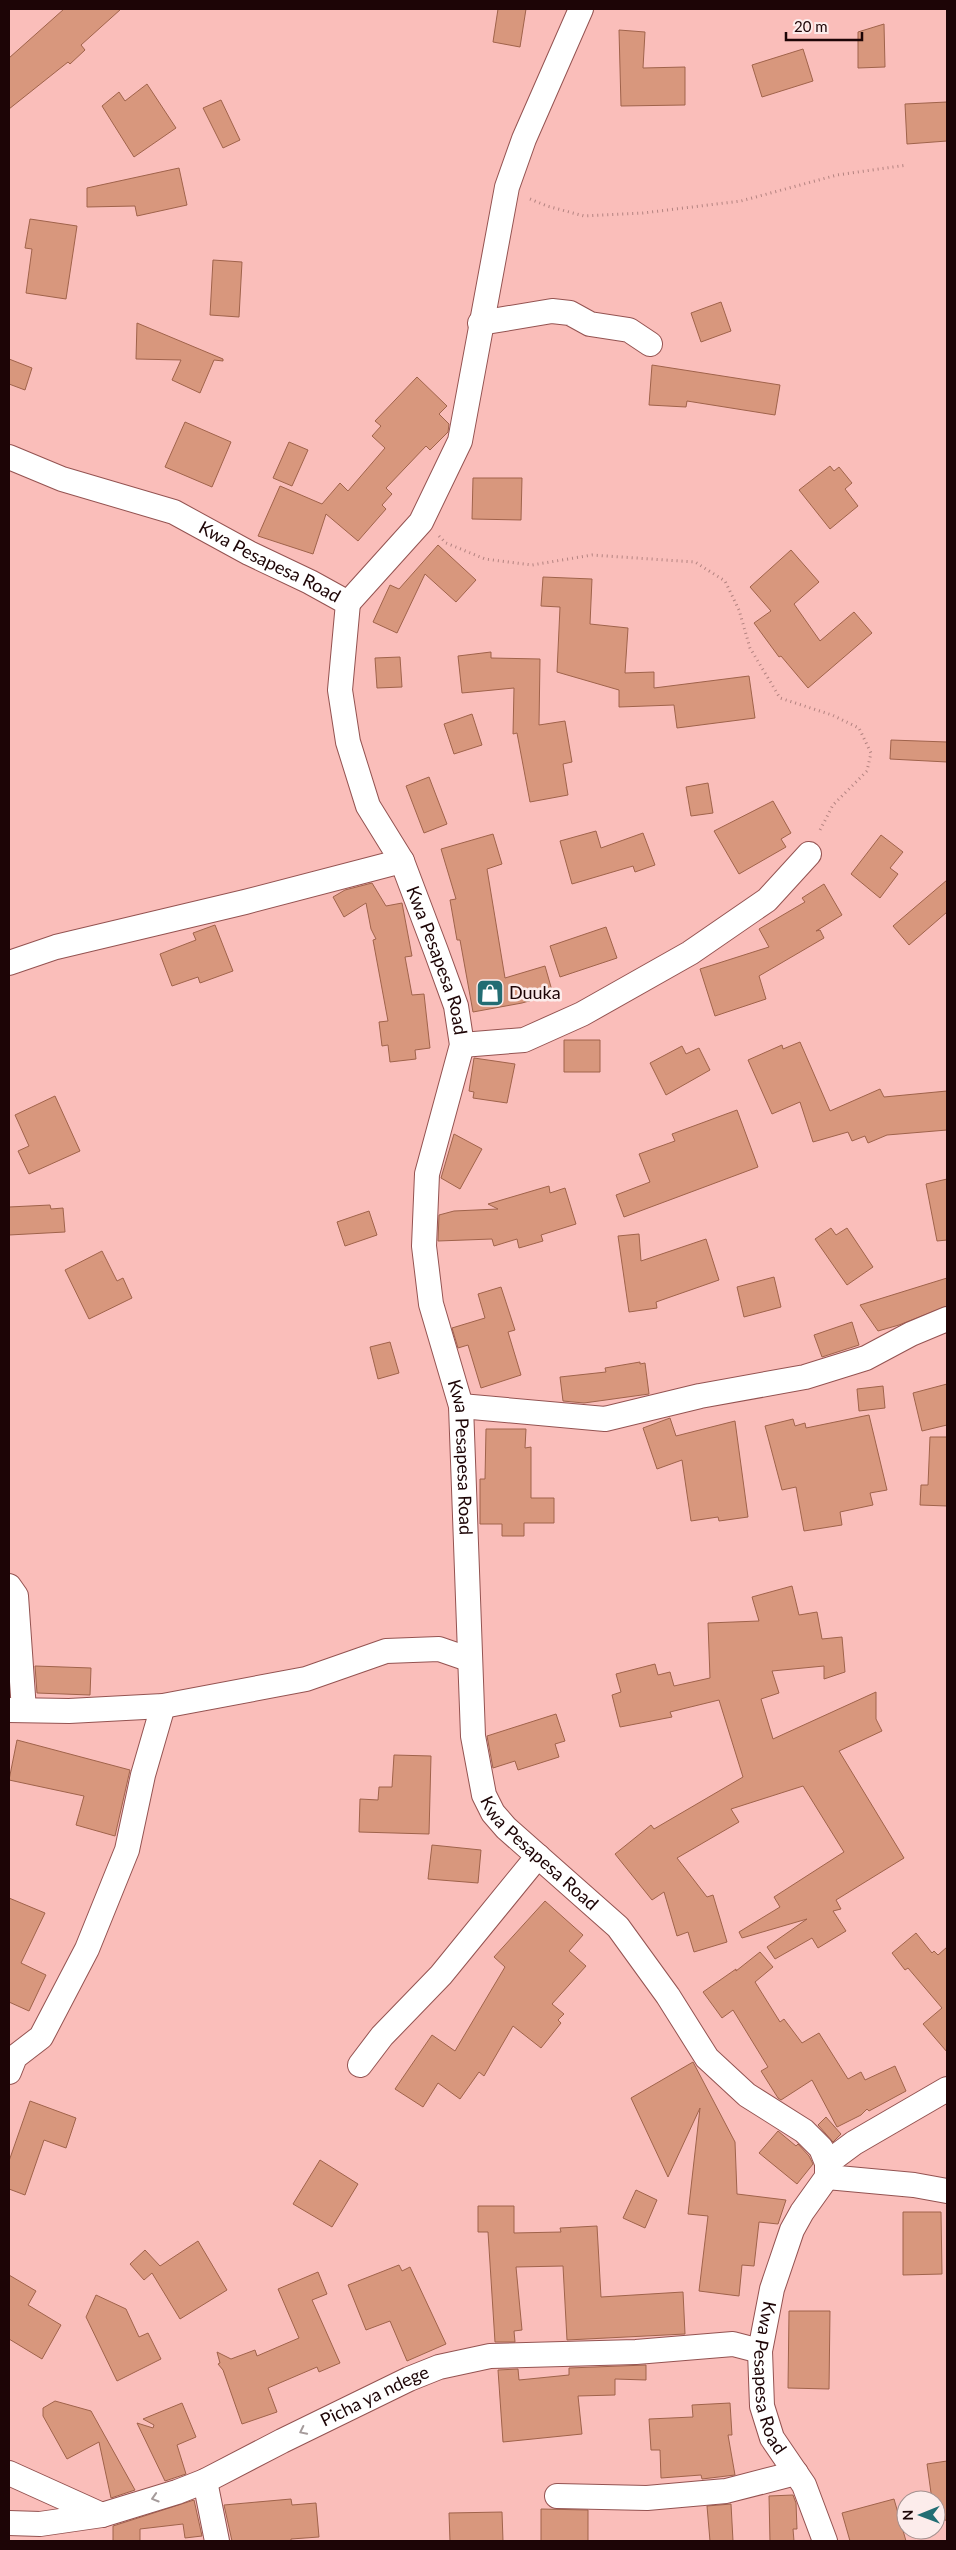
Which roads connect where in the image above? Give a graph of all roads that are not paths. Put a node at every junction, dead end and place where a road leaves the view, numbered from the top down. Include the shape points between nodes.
1 (580, 9) edge
2 (480, 324) junction
3 (650, 344) dead end
4 (9, 457) edge
5 (348, 603) junction
6 (809, 854) road end
7 (402, 861) junction
8 (9, 963) edge
9 (462, 1044) junction
10 (947, 1319) edge
11 (461, 1406) junction
12 (9, 1586) edge
13 (468, 1658) junction
14 (163, 1706) junction
15 (16, 1710) edge
16 (538, 1856) junction
17 (360, 2065) dead end
18 (9, 2072) edge
19 (947, 2089) edge
20 (827, 2170) junction
21 (947, 2191) edge
22 (760, 2351) junction
23 (9, 2473) edge
24 (796, 2473) junction
25 (205, 2481) junction
26 (557, 2496) dead end
27 (102, 2515) junction
28 (9, 2523) edge
29 (217, 2541) edge
30 (825, 2541) edge

1 - 2 street via 507,188
2 - 3 street via 552,311 570,313 590,324 629,330
2 - 5 street via 460,441 421,522
4 - 5 street, Kwa Pesapesa Road via 62,479 174,512
5 - 7 street, Kwa Pesapesa Road via 340,690 348,742 368,806
6 - 9 street via 768,900 690,953 582,1014 524,1040
7 - 8 street via 56,947
7 - 9 street, Kwa Pesapesa Road via 456,1006
9 - 11 street, Kwa Pesapesa Road via 427,1174 424,1246 431,1304
10 - 11 street via 866,1358 805,1377 700,1396 605,1419
11 - 13 street, Kwa Pesapesa Road
12 - 15 street via 16,1596
13 - 14 street via 439,1649 386,1651 306,1679
13 - 16 street, Kwa Pesapesa Road via 473,1736 484,1795 492,1813
14 - 15 street
14 - 18 street via 143,1775 127,1850 87,1949 41,2037 15,2057
16 - 17 street via 441,1975 382,2036
16 - 20 street, Kwa Pesapesa Road via 618,1927 668,1996 707,2058 747,2095 804,2131 821,2148
19 - 20 street via 854,2142
20 - 21 street
20 - 22 street, Kwa Pesapesa Road via 792,2230 772,2289
22 - 24 street, Kwa Pesapesa Road via 762,2406 772,2438
22 -> 25 street, Picha ya ndege via 733,2344 636,2352 490,2356 439,2367
23 - 27 street
24 - 26 street via 726,2491 647,2498
24 - 30 street, Kwa Pesapesa Road via 804,2485
25 -> 27 street, Picha ya ndege
25 - 29 street
27 - 28 street, Picha ya ndege via 40,2524

